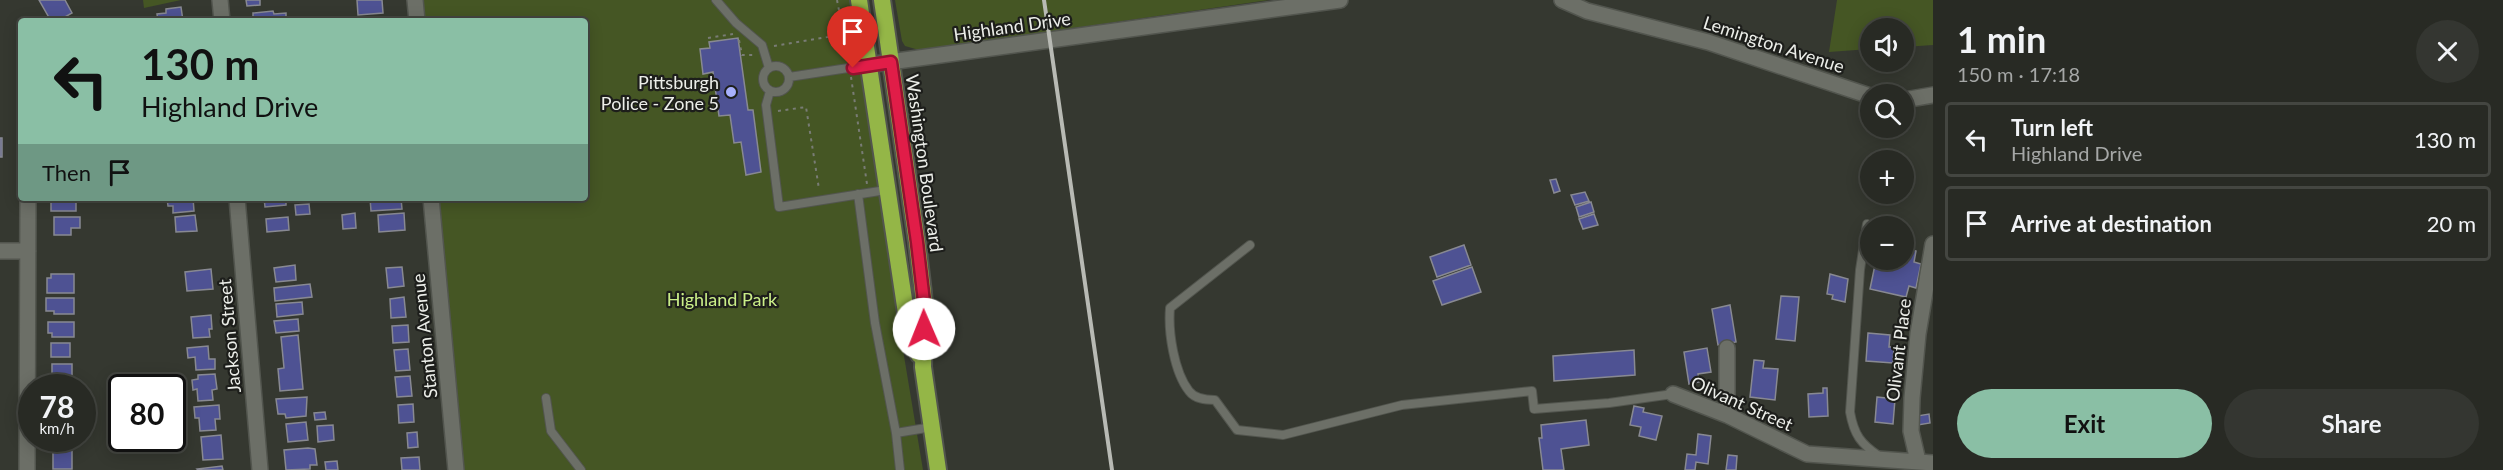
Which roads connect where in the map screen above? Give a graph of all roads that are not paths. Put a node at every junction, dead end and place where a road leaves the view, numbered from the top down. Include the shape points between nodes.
1 (220, 0) edge
2 (415, 0) edge
3 (716, 0) edge
4 (859, 0) edge
5 (882, 0) edge
6 (1340, 0) edge
7 (1562, 0) edge
8 (222, 18) edge
9 (417, 18) edge
10 (891, 62) junction
11 (868, 65) junction
12 (769, 68) junction
13 (789, 77) junction
14 (770, 91) junction
15 (1860, 93) edge
16 (1933, 95) edge
17 (1914, 98) edge
18 (886, 190) junction
19 (858, 194) junction
20 (28, 201) edge
21 (237, 201) edge
22 (431, 201) edge
23 (1933, 244) edge
24 (1250, 246) dead end
25 (0, 251) edge
26 (28, 251) junction
27 (1860, 270) edge
28 (1727, 348) dead end
29 (923, 367) junction
30 (1673, 394) joint
31 (546, 398) dead end
32 (1727, 415) junction
33 (932, 427) junction
34 (896, 433) junction
35 (1883, 459) junction
36 (1925, 462) edge
37 (27, 470) edge
38 (260, 470) edge
39 (456, 470) edge
40 (581, 470) edge
41 (900, 470) edge
42 (938, 470) edge

1 - 8 street
2 - 9 street
3 - 12 lane via 762,45
4 - 11 highway, Washington Boulevard
5 - 10 highway, Washington Boulevard
6 - 10 street, Highland Drive
7 - 15 street, Lemington Avenue via 1587,11 1708,42
10 - 11 street, Highland Drive
10 - 29 highway, Washington Boulevard via 925,310
11 - 13 lane
11 - 18 highway, Washington Boulevard
12 - 13 lane via 781,67
12 - 14 lane via 763,78
13 - 14 lane via 785,88
14 - 19 lane via 766,105 779,207
16 - 17 street
18 - 19 lane
18 - 29 highway, Washington Boulevard via 906,313
19 - 34 lane via 875,323
20 - 26 street
21 - 38 street, Jackson Street
22 - 39 street, Stanton Avenue
23 - 36 street, Olivant Place via 1918,334 1911,412 1911,431
24 - 30 lane, Olivant Street via 1170,308 1169,322 1171,342 1189,392 1201,400 1215,400 1237,430 1283,435 1402,405 1532,391 1534,409
25 - 26 street
26 - 37 street
27 - 35 lane via 1850,412 1861,444
28 - 32 street
29 - 33 highway, Washington Boulevard
30 - 32 street, Olivant Street
31 - 40 lane via 551,431
32 - 35 street, Olivant Street via 1807,454
33 - 34 lane
33 - 42 highway, Washington Boulevard
34 - 41 lane
35 - 36 street, Olivant Street

